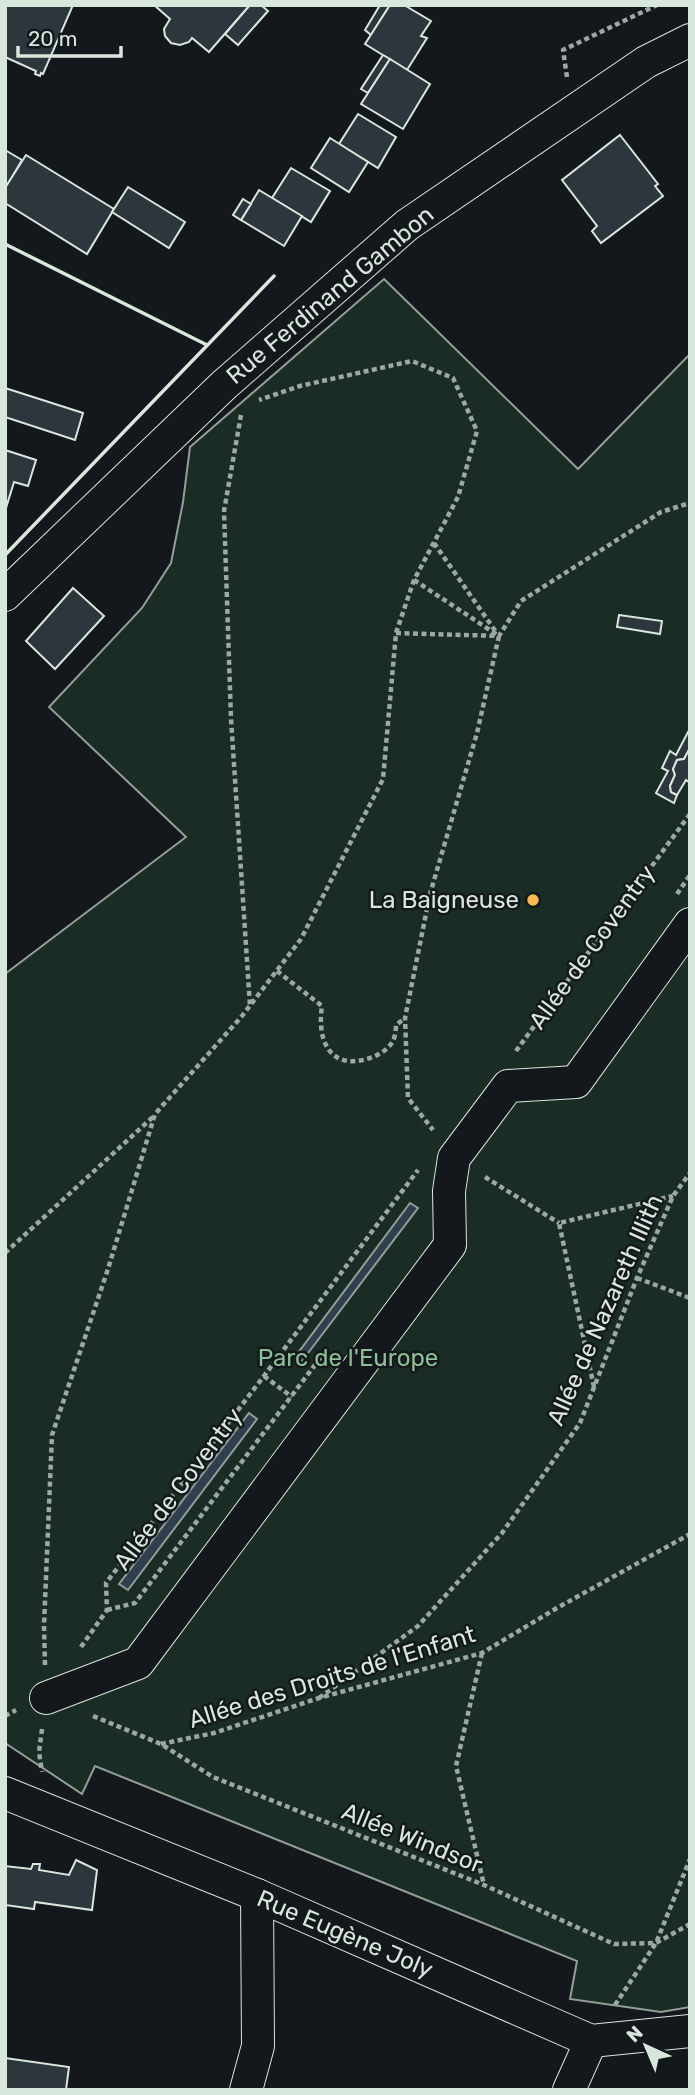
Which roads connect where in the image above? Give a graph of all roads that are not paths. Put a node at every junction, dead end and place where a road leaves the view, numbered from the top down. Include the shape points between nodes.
1 (690, 40) edge
2 (5, 594) edge
3 (690, 924) edge
4 (46, 1698) road end
5 (17, 1797) edge
6 (257, 1895) junction
7 (690, 2031) edge
8 (591, 2041) junction
9 (246, 2090) edge
10 (569, 2090) edge

1 - 2 street, Rue Ferdinand Gambon via 646,62 407,225 234,395
3 - 4 street via 576,1082 508,1086 454,1158 450,1245 138,1663
5 - 6 street, Rue Eugène Joly
6 - 8 street, Rue Eugène Joly
6 - 9 street via 258,2046
7 - 8 street, Rue Eugène Joly
8 - 10 street

